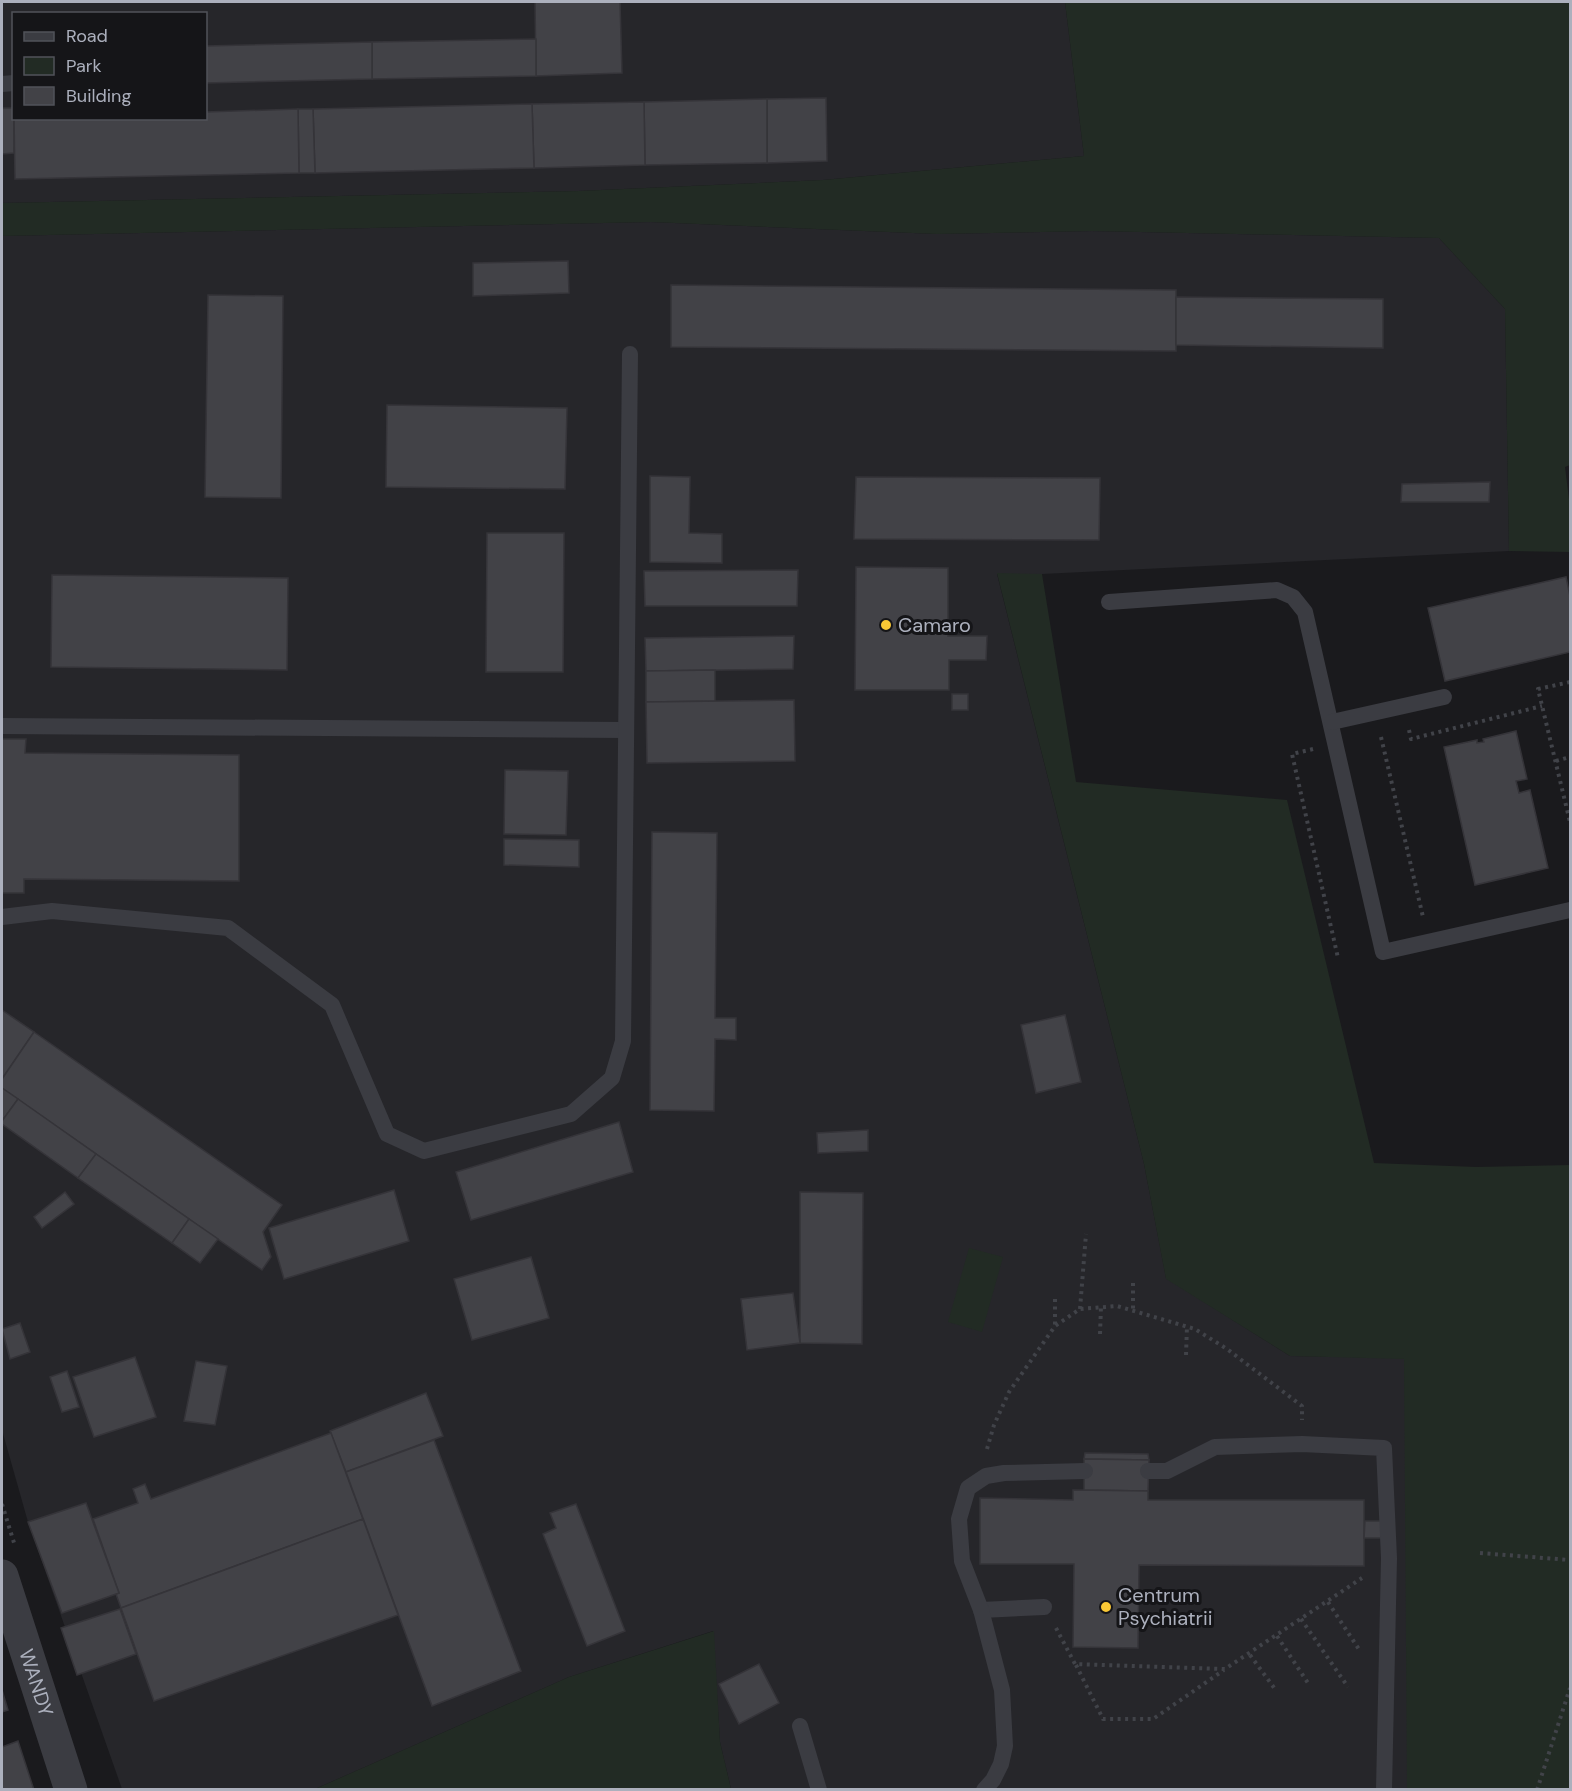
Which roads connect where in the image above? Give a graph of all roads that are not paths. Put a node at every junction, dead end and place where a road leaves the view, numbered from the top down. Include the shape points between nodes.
1 (630, 354) dead end
2 (1109, 602) dead end
3 (1444, 698) dead end
4 (1332, 722) junction
5 (2, 726) edge
6 (626, 730) junction
7 (1570, 910) edge
8 (2, 917) edge
9 (1085, 1471) dead end
10 (1148, 1471) dead end
11 (2, 1576) edge
12 (1044, 1607) road end
13 (981, 1610) junction
14 (800, 1726) dead end
15 (71, 1790) edge
16 (819, 1790) edge
17 (984, 1790) edge
18 (1384, 1790) edge

1 - 6 lane
2 - 4 lane via 1277,590 1293,597 1305,612
3 - 4 lane
4 - 7 lane via 1383,952
5 - 6 lane
6 - 8 lane via 623,1041 612,1078 571,1113 424,1151 387,1134 332,1005 228,928 52,911
9 - 13 lane via 1004,1473 986,1476 968,1488 959,1518 962,1561
10 - 18 lane via 1167,1471 1215,1447 1302,1444 1384,1448 1389,1565
11 - 15 street, WANDY
12 - 13 lane
13 - 17 lane via 1002,1690 1005,1746 1001,1764
14 - 16 lane

